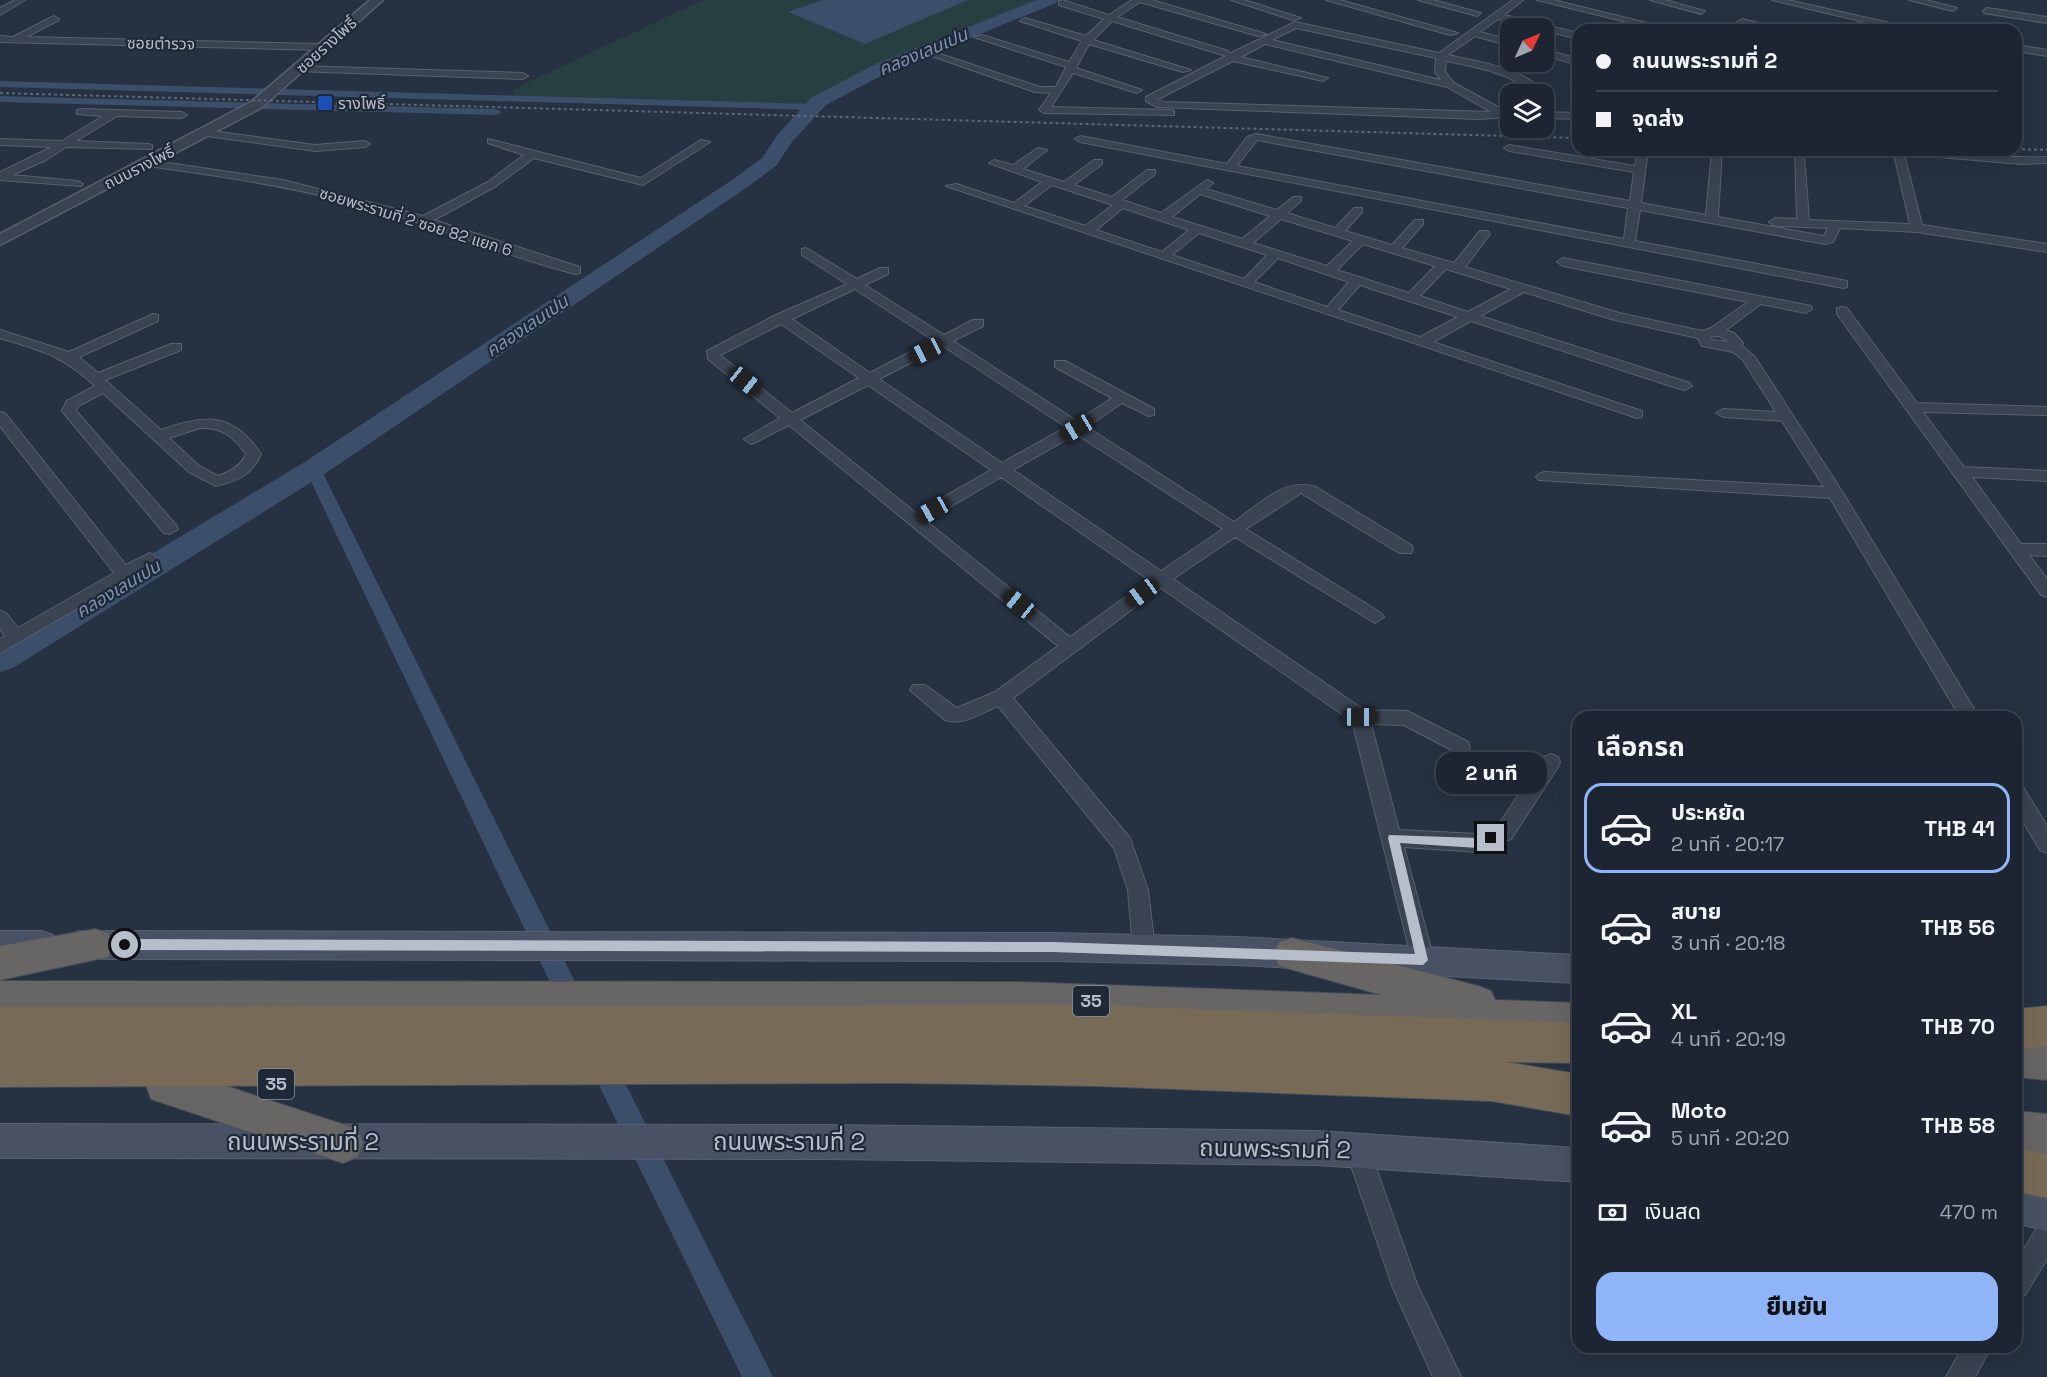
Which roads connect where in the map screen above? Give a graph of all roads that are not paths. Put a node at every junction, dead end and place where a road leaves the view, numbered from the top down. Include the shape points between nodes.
1 (21, 0) edge
2 (377, 0) edge
3 (1140, 0) edge
4 (1235, 0) edge
5 (1330, 0) edge
6 (1519, 0) edge
7 (1541, 0) edge
8 (1654, 0) edge
9 (1776, 0) edge
10 (1795, 0) edge
11 (1913, 0) edge
12 (1423, 2) edge
13 (1062, 3) dead end
14 (1953, 8) dead end
15 (1701, 11) dead end
16 (1987, 11) dead end
17 (0, 12) edge
18 (1406, 12) dead end
19 (1477, 13) dead end
20 (1496, 16) junction
21 (1110, 17) junction
22 (1296, 18) dead end
23 (1396, 18) junction
24 (54, 19) dead end
25 (2047, 20) edge
26 (1025, 21) dead end
27 (1742, 22) dead end
28 (1645, 24) edge
29 (1751, 24) edge
30 (1890, 24) edge
31 (1893, 24) edge
32 (1453, 33) dead end
33 (1473, 33) junction
34 (1572, 35) edge
35 (979, 37) dead end
36 (1263, 38) junction
37 (0, 39) edge
38 (14, 39) junction
39 (1500, 40) edge
40 (2022, 40) edge
41 (1089, 41) junction
42 (2047, 43) edge
43 (322, 47) junction
44 (2022, 49) edge
45 (2047, 53) edge
46 (934, 55) dead end
47 (1227, 55) junction
48 (1554, 55) edge
49 (1442, 56) junction
50 (1572, 60) edge
51 (1071, 67) junction
52 (298, 69) junction
53 (1186, 70) dead end
54 (523, 76) dead end
55 (1323, 78) dead end
56 (1530, 84) edge
57 (1450, 85) junction
58 (1137, 90) dead end
59 (1058, 91) junction
60 (273, 92) joint
61 (1069, 110) junction
62 (1500, 111) edge
63 (81, 112) dead end
64 (116, 112) junction
65 (1500, 114) edge
66 (182, 115) dead end
67 (1554, 115) edge
68 (1572, 116) edge
69 (1500, 122) edge
70 (1554, 123) edge
71 (1572, 124) edge
72 (204, 133) junction
73 (1080, 139) dead end
74 (492, 141) dead end
75 (0, 142) edge
76 (705, 142) dead end
77 (64, 144) junction
78 (365, 144) dead end
79 (148, 147) dead end
80 (1509, 148) dead end
81 (1042, 150) dead end
82 (532, 154) junction
83 (1642, 156) edge
84 (1717, 156) edge
85 (1798, 156) edge
86 (1899, 156) edge
87 (1966, 156) edge
88 (2047, 160) edge
89 (1098, 162) dead end
90 (148, 163) junction
91 (994, 163) dead end
92 (1231, 166) junction
93 (1015, 170) junction
94 (1638, 170) junction
95 (1151, 172) dead end
96 (0, 177) edge
97 (1051, 181) junction
98 (1210, 181) dead end
99 (77, 184) dead end
100 (952, 186) dead end
101 (1065, 186) junction
102 (1200, 191) junction
103 (1297, 199) dead end
104 (1118, 202) junction
105 (1634, 205) junction
106 (1016, 207) junction
107 (1358, 210) dead end
108 (1281, 215) junction
109 (1164, 217) junction
110 (424, 220) junction
111 (1717, 220) junction
112 (1419, 222) dead end
113 (1803, 222) junction
114 (1835, 226) junction
115 (1917, 228) junction
116 (1197, 229) junction
117 (1087, 231) junction
118 (1337, 232) junction
119 (1484, 234) dead end
120 (1361, 239) junction
121 (0, 240) edge
122 (1629, 243) junction
123 (1244, 244) junction
124 (2047, 248) edge
125 (1395, 249) junction
126 (806, 252) dead end
127 (1275, 254) junction
128 (1164, 256) junction
129 (1563, 262) dead end
130 (1444, 264) junction
131 (1457, 268) junction
132 (576, 270) dead end
133 (884, 271) dead end
134 (1329, 271) junction
135 (1358, 280) junction
136 (1247, 283) junction
137 (856, 284) junction
138 (1843, 284) dead end
139 (1522, 288) junction
140 (1412, 297) junction
141 (1759, 300) junction
142 (1806, 309) dead end
143 (1330, 311) junction
144 (1842, 311) dead end
145 (1470, 316) junction
146 (153, 318) dead end
147 (781, 318) junction
148 (978, 323) dead end
149 (1709, 333) junction
150 (0, 334) edge
151 (945, 342) junction
152 (1422, 342) junction
153 (176, 347) dead end
154 (69, 357) junction
155 (1060, 364) dead end
156 (870, 380) junction
157 (101, 382) junction
158 (1685, 386) dead end
159 (1122, 397) junction
160 (1912, 407) junction
161 (2047, 411) edge
162 (1149, 412) dead end
163 (1723, 413) dead end
164 (1636, 414) dead end
165 (0, 416) edge
166 (1786, 417) junction
167 (791, 419) junction
168 (1077, 428) junction
169 (160, 436) junction
170 (752, 439) dead end
171 (1002, 471) junction
172 (1961, 472) junction
173 (2047, 476) edge
174 (1544, 477) dead end
175 (1835, 493) junction
176 (915, 520) junction
177 (170, 529) dead end
178 (1234, 529) junction
179 (1405, 549) dead end
180 (2017, 549) junction
181 (2047, 550) edge
182 (150, 559) dead end
183 (124, 574) junction
184 (1160, 580) junction
185 (2047, 591) edge
186 (0, 617) edge
187 (1376, 617) dead end
188 (16, 638) junction
189 (1070, 646) junction
190 (0, 648) edge
191 (919, 690) dead end
192 (1001, 697) junction
193 (1966, 711) edge
194 (1360, 717) junction
195 (1461, 747) dead end
196 (1551, 762) dead end
197 (2022, 803) edge
198 (1393, 838) junction
199 (2047, 844) edge
200 (0, 945) edge
201 (95, 945) junction
202 (1144, 949) junction
203 (1292, 954) junction
204 (1423, 960) junction
205 (0, 963) edge
206 (1572, 969) edge
207 (0, 998) edge
208 (2022, 1017) edge
209 (1536, 1019) junction
210 (2047, 1020) edge
211 (1572, 1021) edge
212 (2047, 1026) edge
213 (0, 1027) edge
214 (2022, 1028) edge
215 (1572, 1042) edge
216 (2022, 1059) edge
217 (2047, 1061) edge
218 (0, 1066) edge
219 (165, 1085) junction
220 (0, 1087) edge
221 (1572, 1094) edge
222 (1572, 1100) edge
223 (2022, 1132) edge
224 (2047, 1134) edge
225 (0, 1141) edge
226 (344, 1143) junction
227 (1358, 1151) junction
228 (1572, 1165) edge
229 (2022, 1171) edge
230 (2047, 1176) edge
231 (2022, 1194) edge
232 (2047, 1196) edge
233 (2022, 1207) edge
234 (2047, 1213) edge
235 (2047, 1235) edge
236 (2022, 1276) edge
237 (1974, 1353) edge
238 (1447, 1377) edge
239 (1960, 1377) edge

1 - 17 street
2 - 43 street, ซอยรางโพธิ์
3 - 21 street
3 - 36 street
4 - 22 street
5 - 23 street
6 - 20 street
7 - 28 street
8 - 15 street
9 - 30 street
10 - 31 street
11 - 14 street
12 - 19 street
13 - 21 street
16 - 25 street
18 - 23 street
20 - 33 street
20 - 34 street
21 - 41 street
21 - 47 street
23 - 32 street
24 - 38 street
26 - 41 street
27 - 29 street
33 - 39 street
33 - 49 street
35 - 51 street
36 - 47 street
36 - 49 street via 1295,25
36 - 57 street
37 - 38 street, ซอยตำรวจ
38 - 43 street, ซอยตำรวจ
40 - 42 street
41 - 51 street
41 - 53 street
43 - 52 street, ซอยรางโพธิ์
44 - 45 street
46 - 59 street via 1040,90
47 - 55 street
47 - 65 street via 1150,99 1161,105
48 - 50 street
49 - 56 street
49 - 57 street via 1440,72
51 - 58 street
51 - 59 street
52 - 54 street
52 - 60 street, ซอยรางโพธิ์
57 - 62 street
59 - 61 street
59 - 61 street via 1044,110
60 - 72 street, ถนนรางโพธิ์
61 - 69 street
63 - 64 street
64 - 66 street
64 - 77 street
67 - 68 street
70 - 71 street
72 - 78 street via 315,148
72 - 90 street, ถนนรางโพธิ์
73 - 92 street
74 - 82 street
75 - 77 street
76 - 82 street via 644,182
77 - 79 street
77 - 96 street
80 - 94 street
81 - 93 street
82 - 110 street via 492,184
83 - 94 street
84 - 111 street
85 - 113 street
86 - 115 street
87 - 88 street
89 - 101 street
90 - 110 street, ซอยพระรามที่ 2 ซอย 82 แยก 6 via 251,176
90 - 121 street, ถนนรางโพธิ์
91 - 93 street
92 - 105 street via 1256,137
92 - 122 street
93 - 97 street
94 - 105 street
95 - 104 street
96 - 99 street
97 - 101 street
97 - 106 street
98 - 102 street
100 - 106 street
101 - 104 street
102 - 108 street
102 - 109 street
103 - 108 street
104 - 109 street
104 - 117 street
105 - 111 street
105 - 122 street
106 - 117 street
107 - 118 street
108 - 118 street
108 - 123 street
109 - 116 street
110 - 132 street, ซอยพระรามที่ 2 ซอย 82 แยก 6
111 - 113 street
111 - 114 street via 1825,240
112 - 125 street
113 - 114 street
114 - 115 street
115 - 124 street
116 - 123 street
116 - 128 street
117 - 128 street
118 - 120 street
119 - 131 street
120 - 125 street
120 - 134 street
122 - 138 street
123 - 127 street
125 - 130 street
126 - 137 street
127 - 134 street
127 - 136 street
128 - 136 street
129 - 141 street
130 - 131 street
130 - 140 street
131 - 139 street
133 - 137 street
134 - 135 street
135 - 140 street
135 - 143 street
136 - 143 street
137 - 147 street
137 - 151 street
139 - 145 street
139 - 149 street via 1630,320
140 - 145 street
141 - 142 street
141 - 149 street
143 - 152 street
144 - 160 street
145 - 152 street
145 - 158 street
146 - 154 street
147 - 156 street
147 - 167 street via 713,353
148 - 151 street
149 - 166 street via 1704,340 1712,346 1734,346 1748,357
150 - 154 street
151 - 156 street
151 - 168 street
152 - 164 street
153 - 157 street
154 - 157 street
155 - 159 street
156 - 167 street
156 - 171 street
157 - 169 street
157 - 177 street via 72,404 69,411
159 - 162 street
159 - 168 street
160 - 161 street
160 - 172 street
163 - 166 street
165 - 183 street
166 - 175 street
167 - 170 street
167 - 176 street
168 - 171 street
168 - 178 street
169 - 169 street via 188,425 211,422 229,427 254,454 251,464 234,476 216,481 194,469
171 - 176 street
171 - 184 street
172 - 173 street
172 - 180 street
174 - 175 street
175 - 193 street
176 - 189 street
178 - 179 street via 1293,489 1302,488
178 - 184 street
178 - 187 street
180 - 181 street
180 - 185 street
182 - 183 street
183 - 188 street
184 - 189 street
184 - 194 street
186 - 188 street
188 - 190 street
189 - 192 street
191 - 192 street via 951,715
192 - 202 street via 1123,844 1138,890
194 - 195 street via 1407,718
194 - 198 street
196 - 198 street via 1504,833 1478,843
197 - 199 street
198 - 204 street
200 - 201 main road
201 - 202 main road
201 - 205 highway
202 - 203 main road
203 - 204 main road
203 - 209 highway
204 - 206 main road
207 - 209 highway, 35 via 1053,1000
208 - 210 main road
209 - 211 highway, 35
212 - 214 highway
213 - 215 highway via 1114,1026
216 - 217 highway
218 - 221 highway via 874,1062 1095,1065 1491,1080
219 - 220 highway, 35
219 - 222 highway, 35 via 848,1080 1357,1090
219 - 226 highway
223 - 224 highway
225 - 226 main road, ถนนพระรามที่ 2
226 - 227 main road, ถนนพระรามที่ 2 via 691,1142
227 - 228 main road, ถนนพระรามที่ 2
227 - 238 street via 1406,1288
229 - 230 highway
231 - 232 main road
233 - 234 main road
235 - 236 street
237 - 239 street

